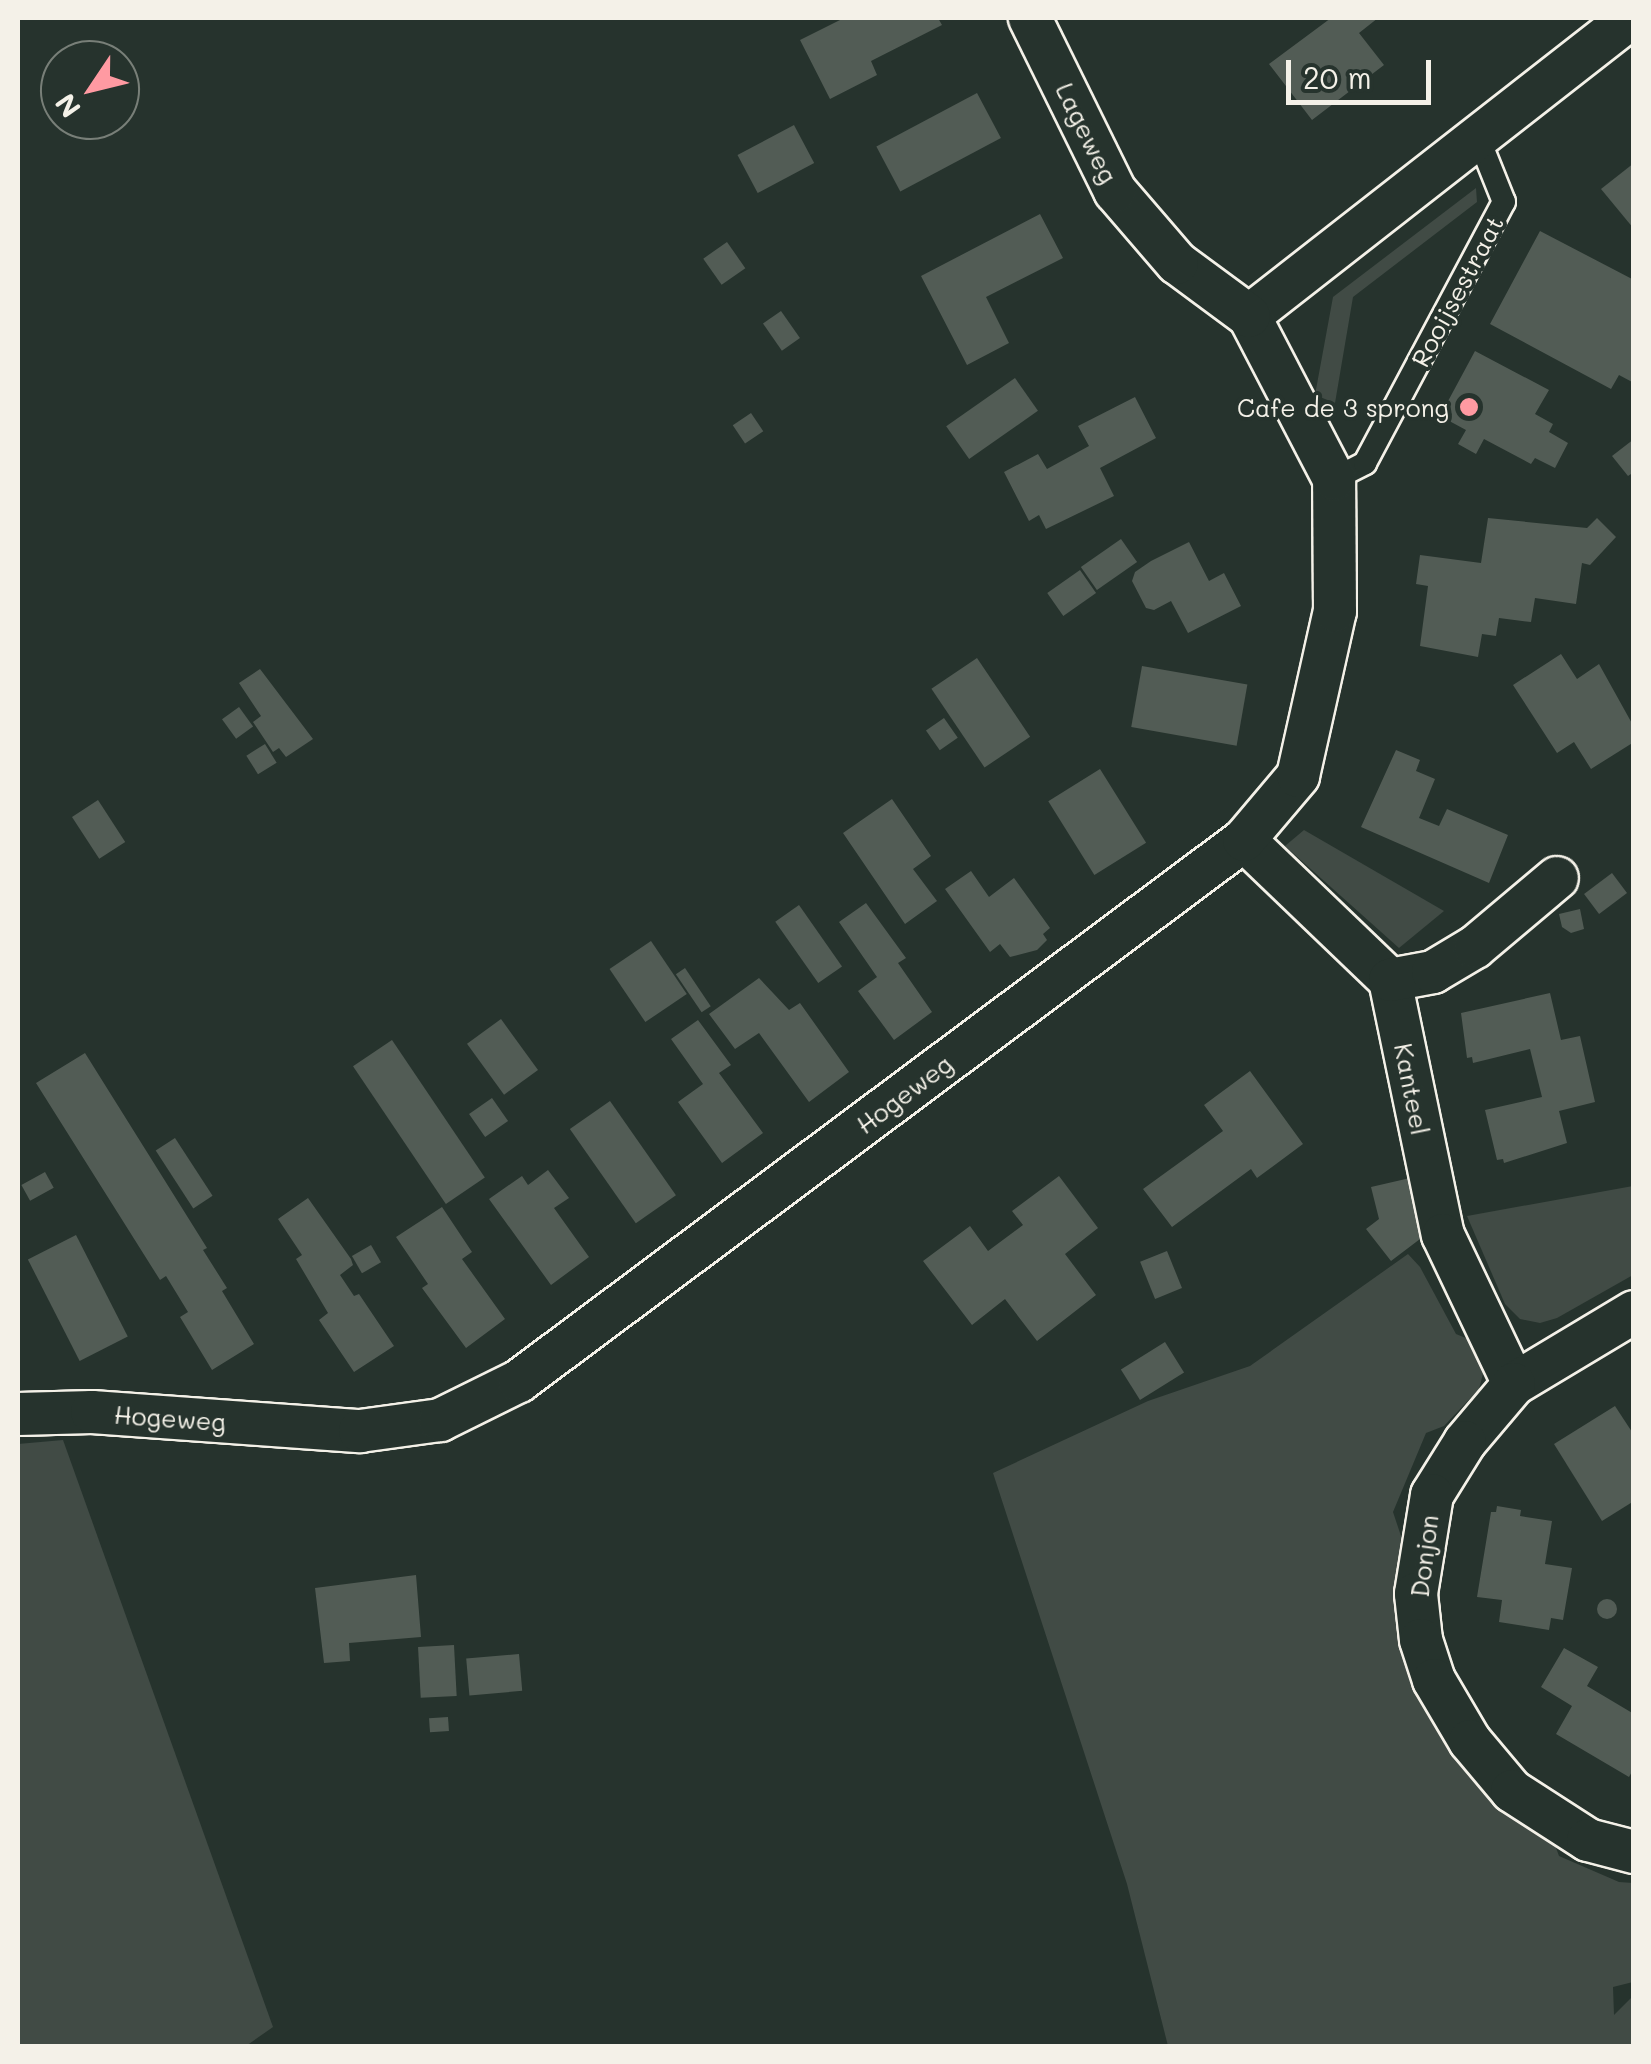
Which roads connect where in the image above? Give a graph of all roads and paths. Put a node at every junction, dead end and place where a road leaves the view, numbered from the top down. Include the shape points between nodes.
1 (1030, 18) edge
2 (1630, 18) edge
3 (1478, 137) junction
4 (1249, 316) junction
5 (1334, 479) junction
6 (1244, 840) junction
7 (1557, 878) dead end
8 (1390, 980) junction
9 (1634, 1312) edge
10 (1514, 1384) junction
11 (18, 1414) edge
12 (1634, 1852) edge

1 - 4 street, Lageweg via 1115,191 1177,263
2 - 3 street
3 - 4 street
3 - 5 lane, Rooijsestraat via 1504,202 1365,463
4 - 5 street, Hogeweg
5 - 6 street, Hogeweg via 1335,611 1298,776
6 - 8 street
6 - 11 street, Hogeweg via 519,1380 440,1420 360,1431 92,1412
7 - 8 street via 1475,947 1433,972
8 - 10 street, Kanteel via 1439,1222
9 - 10 street, Donjon
10 - 12 street, Donjon via 1464,1442 1432,1496 1416,1594 1421,1640 1434,1680 1470,1741 1512,1791 1588,1840

